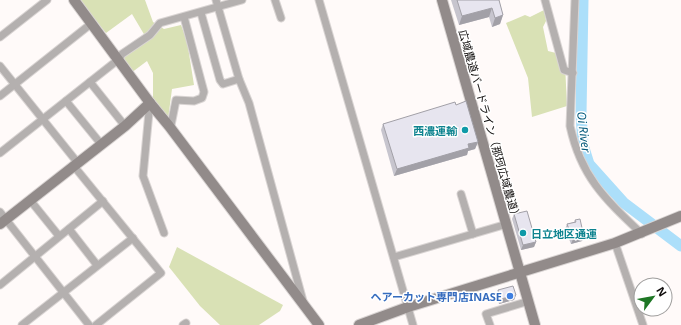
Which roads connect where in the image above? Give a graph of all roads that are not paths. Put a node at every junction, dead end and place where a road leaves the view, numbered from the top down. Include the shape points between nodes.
1 (34, 0) edge
2 (46, 0) edge
3 (74, 0) edge
4 (242, 0) edge
5 (275, 0) edge
6 (319, 0) edge
7 (442, 0) edge
8 (545, 0) edge
9 (575, 0) edge
10 (217, 4) edge
11 (39, 6) junction
12 (201, 12) junction
13 (184, 17) junction
14 (281, 18) dead end
15 (92, 23) junction
16 (0, 37) edge
17 (118, 59) junction
18 (0, 66) edge
19 (573, 73) junction
20 (239, 79) junction
21 (90, 82) junction
22 (15, 84) junction
23 (0, 96) edge
24 (66, 101) junction
25 (147, 106) junction
26 (43, 119) junction
27 (125, 126) junction
28 (169, 126) junction
29 (101, 144) junction
30 (0, 153) edge
31 (75, 163) junction
32 (461, 194) dead end
33 (30, 200) junction
34 (103, 201) junction
35 (681, 216) edge
36 (2, 219) edge
37 (506, 224) junction
38 (69, 229) junction
39 (647, 232) junction
40 (164, 233) dead end
41 (473, 234) junction
42 (59, 236) junction
43 (133, 238) junction
44 (616, 243) junction
45 (35, 256) junction
46 (394, 257) junction
47 (97, 265) junction
48 (520, 274) junction
49 (0, 285) edge
50 (63, 292) junction
51 (528, 302) junction
52 (408, 307) junction
53 (306, 308) junction
54 (22, 325) edge
55 (89, 325) edge
56 (96, 325) edge
57 (319, 325) edge
58 (359, 325) edge
59 (413, 325) edge
60 (490, 325) edge
61 (536, 325) edge
62 (643, 325) edge

1 - 11 street
2 - 11 street
3 - 15 street
4 - 10 street
5 - 14 street
6 - 46 street
7 - 37 street, 広域農道バードライン（那珂広域農道）
8 - 19 street via 564,70
9 - 19 street via 572,28
10 - 12 street
10 - 20 street
11 - 16 street
12 - 13 street
12 - 20 street via 220,80 223,84
13 - 17 street via 160,23 150,35
13 - 28 street via 204,92 202,98 194,101 176,100
15 - 17 street
15 - 22 street
17 - 21 street
17 - 25 street
18 - 22 street
19 - 39 street via 570,126 580,159 589,177 616,209
20 - 53 street via 249,103
21 - 24 street
21 - 27 street
22 - 23 street
22 - 26 street
24 - 26 street
24 - 29 street
25 - 27 street
25 - 28 street
25 - 40 street via 149,112 143,176
26 - 30 street
26 - 31 street
27 - 29 street
28 - 53 street
29 - 31 street
31 - 33 street
31 - 34 street
32 - 41 street
33 - 36 street
33 - 42 street
34 - 38 street
34 - 43 street
35 - 39 street
36 - 45 street
37 - 41 street
37 - 48 street, 広域農道バードライン（那珂広域農道）
38 - 42 street
38 - 47 street
39 - 44 street
41 - 46 street
42 - 45 street
43 - 47 street
43 - 56 street via 161,273
44 - 48 street
44 - 62 street
45 - 49 street
45 - 50 street
46 - 52 street
47 - 50 street
48 - 51 street, 広域農道バードライン（那珂広域農道）
48 - 52 street
50 - 54 street
50 - 55 street
51 - 60 street via 486,314
51 - 61 street, 広域農道バードライン（那珂広域農道）
52 - 58 street
52 - 59 street
53 - 57 street

